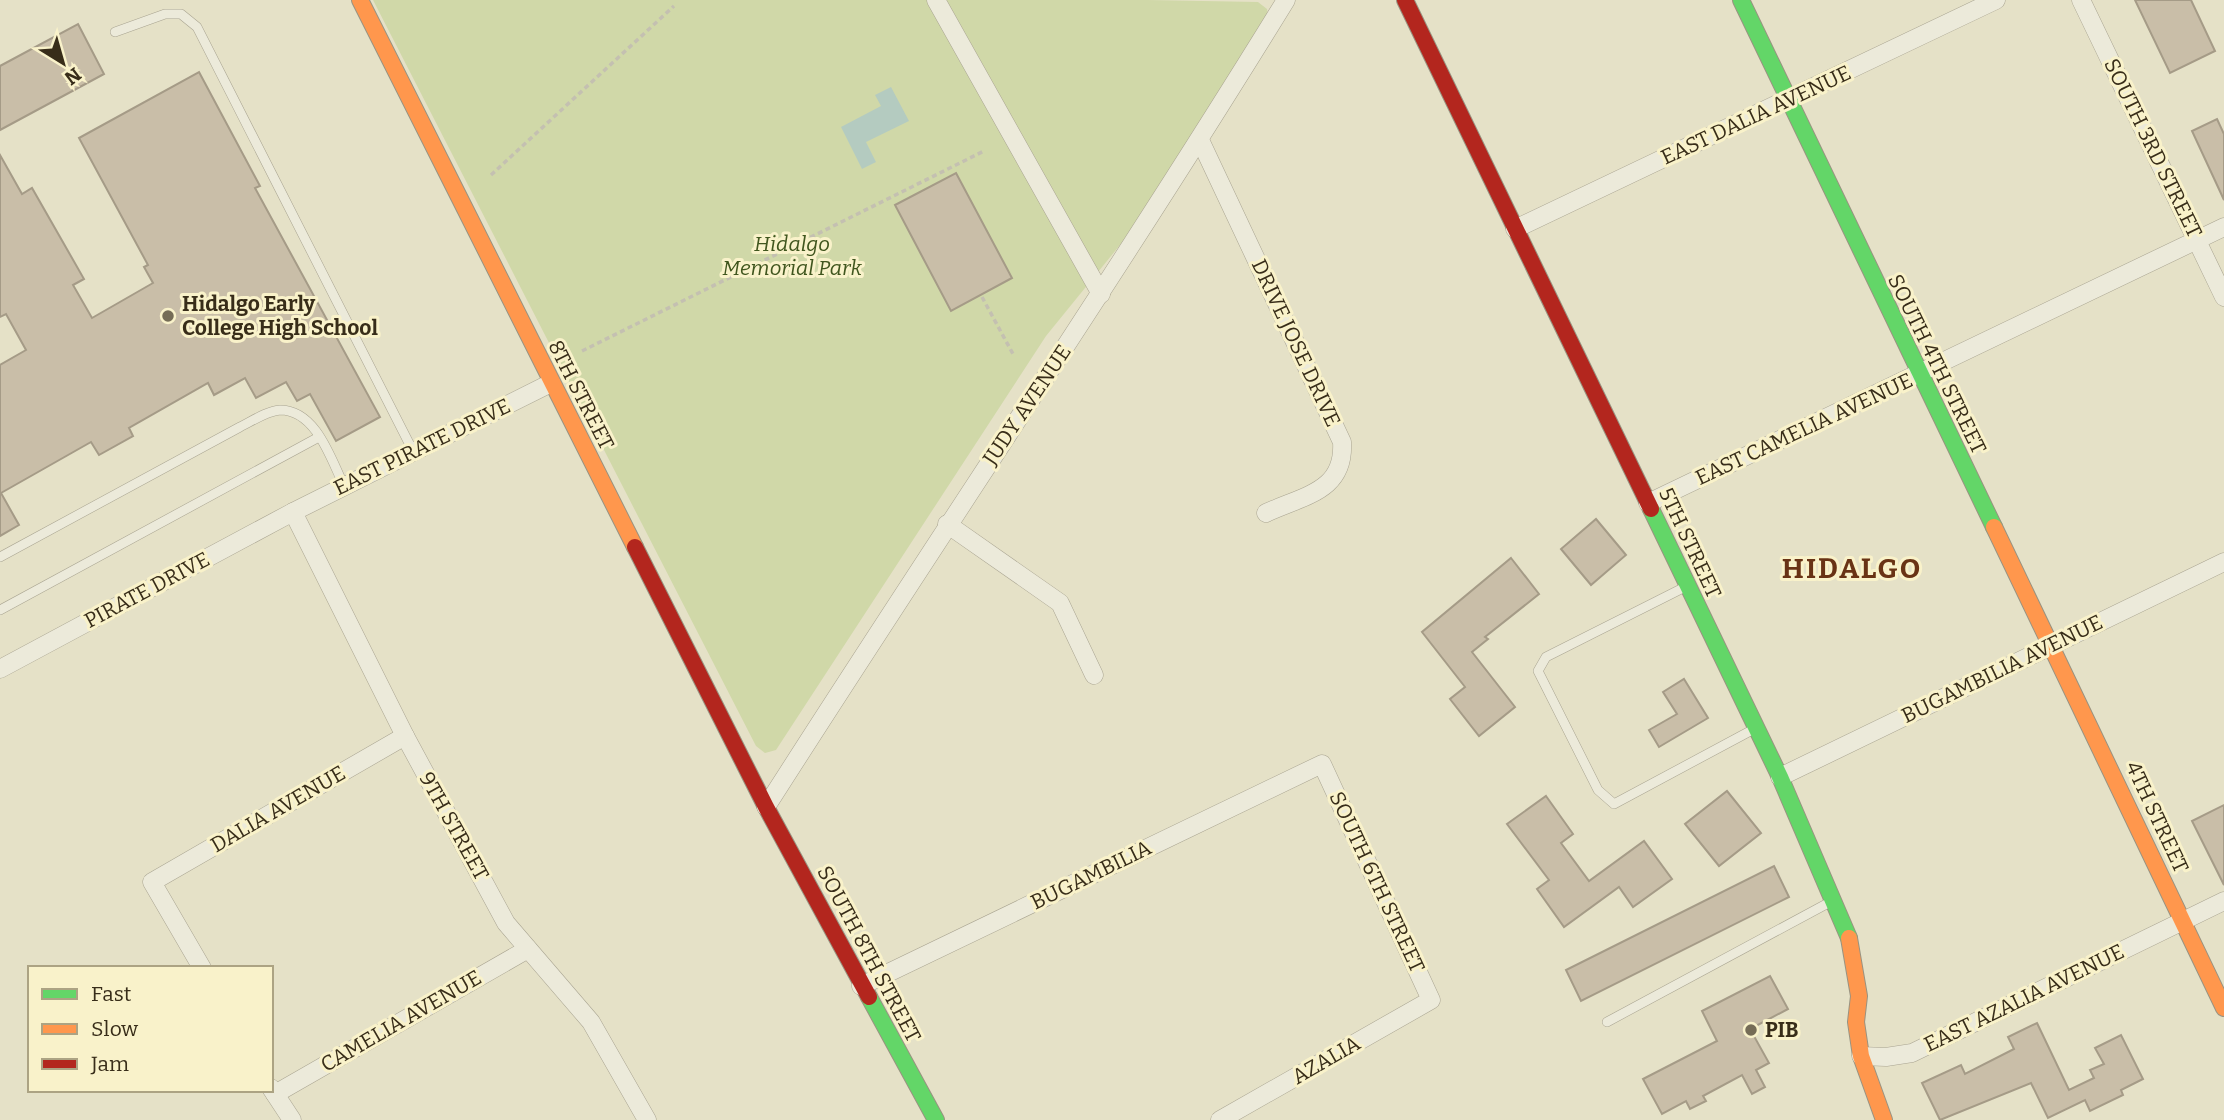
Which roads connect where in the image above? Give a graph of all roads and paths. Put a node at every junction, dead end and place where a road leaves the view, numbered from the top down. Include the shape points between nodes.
1 (360, 0) edge
2 (936, 0) edge
3 (1286, 0) edge
4 (1405, 0) edge
5 (1741, 0) edge
6 (1996, 0) edge
7 (2081, 0) edge
8 (674, 6) dead end
9 (116, 32) dead end
10 (1789, 100) junction
11 (1200, 140) junction
12 (984, 151) dead end
13 (491, 174) dead end
14 (2224, 227) edge
15 (1515, 229) junction
16 (2197, 240) junction
17 (1101, 294) junction
18 (982, 296) dead end
19 (2224, 297) edge
20 (582, 351) dead end
21 (1013, 354) dead end
22 (1918, 375) junction
23 (551, 383) junction
24 (319, 437) junction
25 (413, 451) junction
26 (344, 486) junction
27 (1648, 503) junction
28 (293, 512) junction
29 (1266, 513) dead end
30 (947, 524) junction
31 (0, 557) edge
32 (2224, 562) edge
33 (1687, 586) junction
34 (0, 610) edge
35 (2051, 644) junction
36 (0, 669) edge
37 (1094, 675) dead end
38 (1756, 728) junction
39 (405, 736) junction
40 (1322, 764) joint
41 (1780, 777) junction
42 (766, 807) junction
43 (1833, 900) junction
44 (2224, 901) edge
45 (2183, 920) junction
46 (528, 949) junction
47 (201, 966) edge
48 (861, 986) junction
49 (1431, 1000) joint
50 (2224, 1008) edge
51 (1607, 1022) dead end
52 (1861, 1056) junction
53 (273, 1091) edge
54 (292, 1120) edge
55 (647, 1120) edge
56 (936, 1120) edge
57 (1220, 1120) edge
58 (1884, 1120) edge

1 - 23 street, 8TH STREET
2 - 17 street
3 - 11 street, JUDY AVENUE
4 - 15 street, 5TH STREET
5 - 10 street
6 - 10 street, EAST DALIA AVENUE
7 - 16 street, SOUTH 3RD STREET
8 - 13 path
9 - 25 lane via 165,14 181,14 197,27
10 - 15 street, EAST DALIA AVENUE
10 - 22 street, SOUTH 4TH STREET
11 - 17 street, JUDY AVENUE
11 - 29 street, DRIVE JOSE DRIVE via 1342,442 1343,460 1334,481
12 - 20 path
14 - 16 street, EAST CAMELIA AVENUE
15 - 27 street, 5TH STREET
16 - 19 street, SOUTH 3RD STREET
16 - 22 street, EAST CAMELIA AVENUE
17 - 30 street, JUDY AVENUE
18 - 21 path
22 - 27 street, EAST CAMELIA AVENUE
22 - 35 street, SOUTH 4TH STREET
23 - 25 street, EAST PIRATE DRIVE
23 - 42 street, 8TH STREET
24 - 26 lane
24 - 31 lane via 309,421 296,413 279,410 263,415
24 - 34 lane
25 - 26 street, EAST PIRATE DRIVE
26 - 28 street, EAST PIRATE DRIVE
27 - 33 street, 5TH STREET
28 - 36 street, PIRATE DRIVE
28 - 39 street, 9TH STREET
30 - 37 street via 1060,603
30 - 42 street, JUDY AVENUE
32 - 35 street, BUGAMBILIA AVENUE
33 - 38 street, 5TH STREET
33 - 38 lane via 1546,657 1538,671 1598,790 1614,804
35 - 41 street, BUGAMBILIA AVENUE
35 - 45 street, 4TH STREET
38 - 41 street, 5TH STREET
39 - 46 street, 9TH STREET via 506,923
39 - 47 street, DALIA AVENUE via 152,882
40 - 48 street, BUGAMBILIA
40 - 49 street, SOUTH 6TH STREET
41 - 43 street, 5TH STREET
42 - 48 street, SOUTH 8TH STREET
43 - 51 lane
43 - 52 street, 5TH STREET via 1856,968
44 - 45 street, EAST AZALIA AVENUE
45 - 50 street, 4TH STREET
45 - 52 street, EAST AZALIA AVENUE via 1912,1053
46 - 53 street, CAMELIA AVENUE
46 - 55 street, 9TH STREET via 592,1022
48 - 56 street, SOUTH 8TH STREET
49 - 57 street, AZALIA
52 - 58 street, 5TH STREET
53 - 54 street

